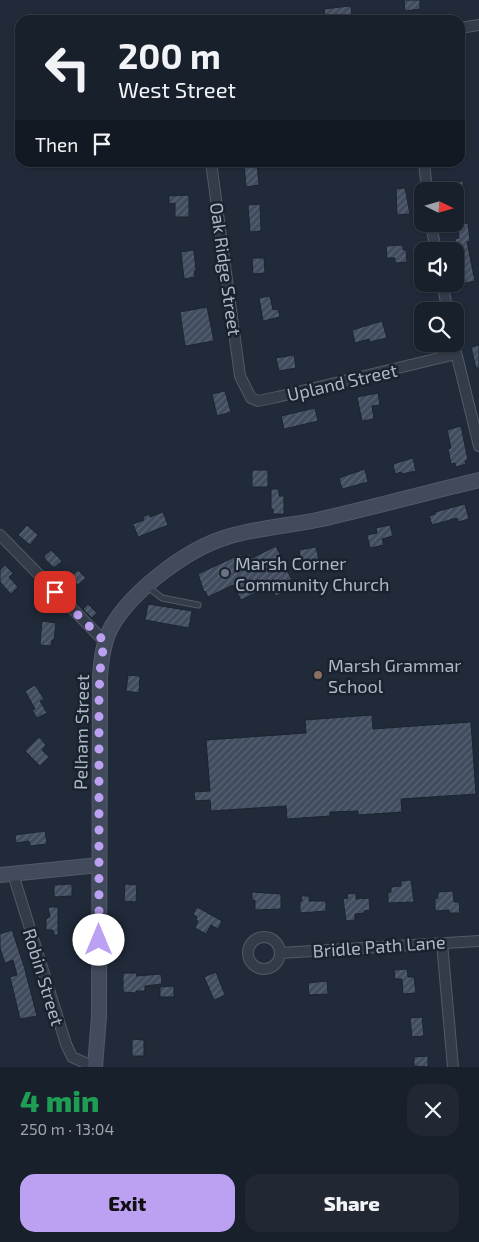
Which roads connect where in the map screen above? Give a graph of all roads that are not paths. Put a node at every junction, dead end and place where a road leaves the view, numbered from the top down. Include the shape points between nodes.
1 (479, 25) edge
2 (465, 27) edge
3 (213, 167) edge
4 (425, 167) edge
5 (426, 182) edge
6 (443, 352) edge
7 (456, 352) edge
8 (240, 376) joint
9 (479, 446) edge
10 (479, 480) edge
11 (0, 534) edge
12 (147, 586) junction
13 (198, 605) dead end
14 (105, 642) junction
15 (99, 865) junction
16 (7, 874) edge
17 (479, 940) edge
18 (442, 943) junction
19 (280, 953) dead end
20 (95, 1067) edge
21 (453, 1067) edge

1 - 2 street
3 - 8 street, Oak Ridge Street
4 - 5 street
6 - 8 street, Upland Street via 258,400 251,398
7 - 9 street
10 - 12 street, Pelham Street via 316,520 225,537 179,560
11 - 14 street
12 - 13 lane via 162,598
12 - 14 street, Pelham Street via 122,612
14 - 15 street, Pelham Street via 99,693
15 - 16 street
15 - 20 street, Pelham Street via 99,1016
16 - 20 street, Robin Street via 66,1044 72,1057
17 - 18 street, Bridle Path Lane
18 - 19 street, Bridle Path Lane
18 - 21 street

